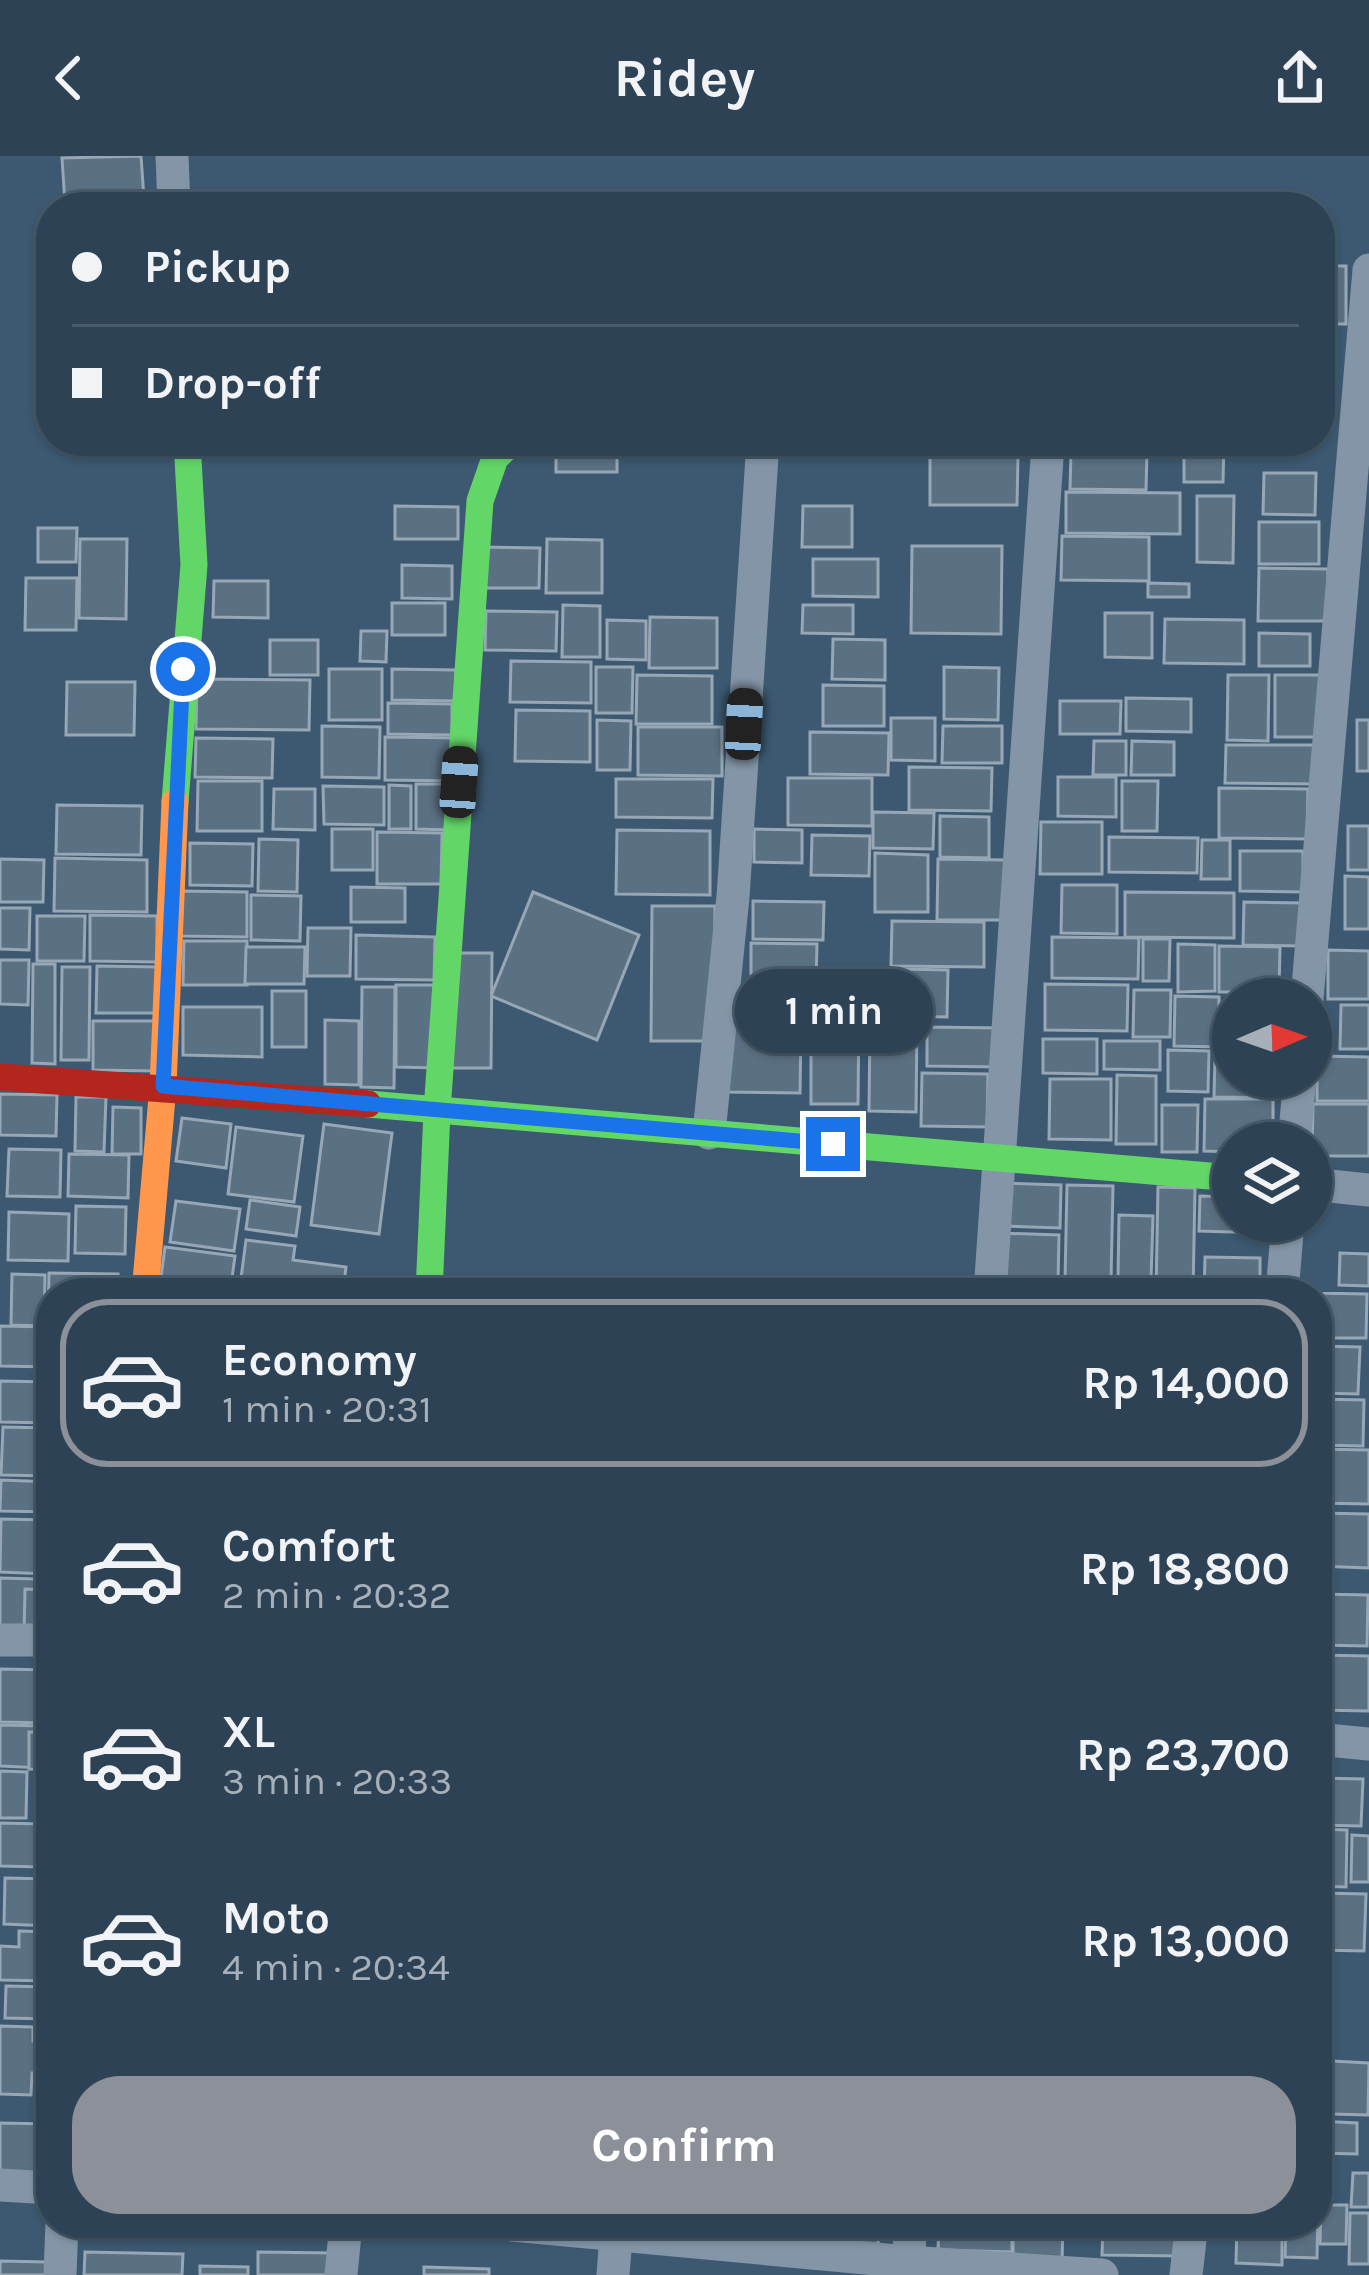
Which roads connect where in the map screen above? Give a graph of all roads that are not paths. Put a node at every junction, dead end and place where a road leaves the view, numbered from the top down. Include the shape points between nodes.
1 (172, 156) edge
2 (173, 192) edge
3 (1369, 270) edge
4 (188, 456) edge
5 (497, 456) edge
6 (762, 456) edge
7 (1047, 458) dead end
8 (1353, 642) edge
9 (1310, 978) edge
10 (0, 1077) edge
11 (163, 1086) junction
12 (437, 1111) junction
13 (709, 1133) junction
14 (998, 1159) junction
15 (1212, 1176) edge
16 (1332, 1186) edge
17 (1369, 1190) edge
18 (1286, 1242) edge
19 (146, 1278) edge
20 (430, 1278) edge
21 (991, 1278) edge
22 (1283, 1278) edge
23 (0, 1640) edge
24 (36, 1640) edge
25 (1332, 1740) edge
26 (1369, 1744) edge
27 (0, 2185) edge
28 (36, 2187) edge
29 (61, 2238) edge
30 (345, 2238) edge
31 (616, 2238) edge
32 (689, 2238) edge
33 (910, 2238) edge
34 (1190, 2238) edge
35 (907, 2268) edge
36 (60, 2275) edge
37 (341, 2275) edge
38 (614, 2275) edge
39 (1102, 2275) edge
40 (1186, 2275) edge

1 - 2 street
3 - 8 street
4 - 11 street via 194,565
5 - 12 street via 480,500
6 - 13 street via 734,897
7 - 14 street
8 - 9 street
10 - 11 street
11 - 12 street
11 - 19 street
12 - 13 street
12 - 20 street
13 - 14 street
14 - 15 street
14 - 21 street
16 - 17 street
18 - 22 street
23 - 24 street
25 - 26 street
27 - 28 street
29 - 36 street
30 - 37 street
31 - 38 street
32 - 35 street
33 - 35 street
34 - 40 street
35 - 39 street

